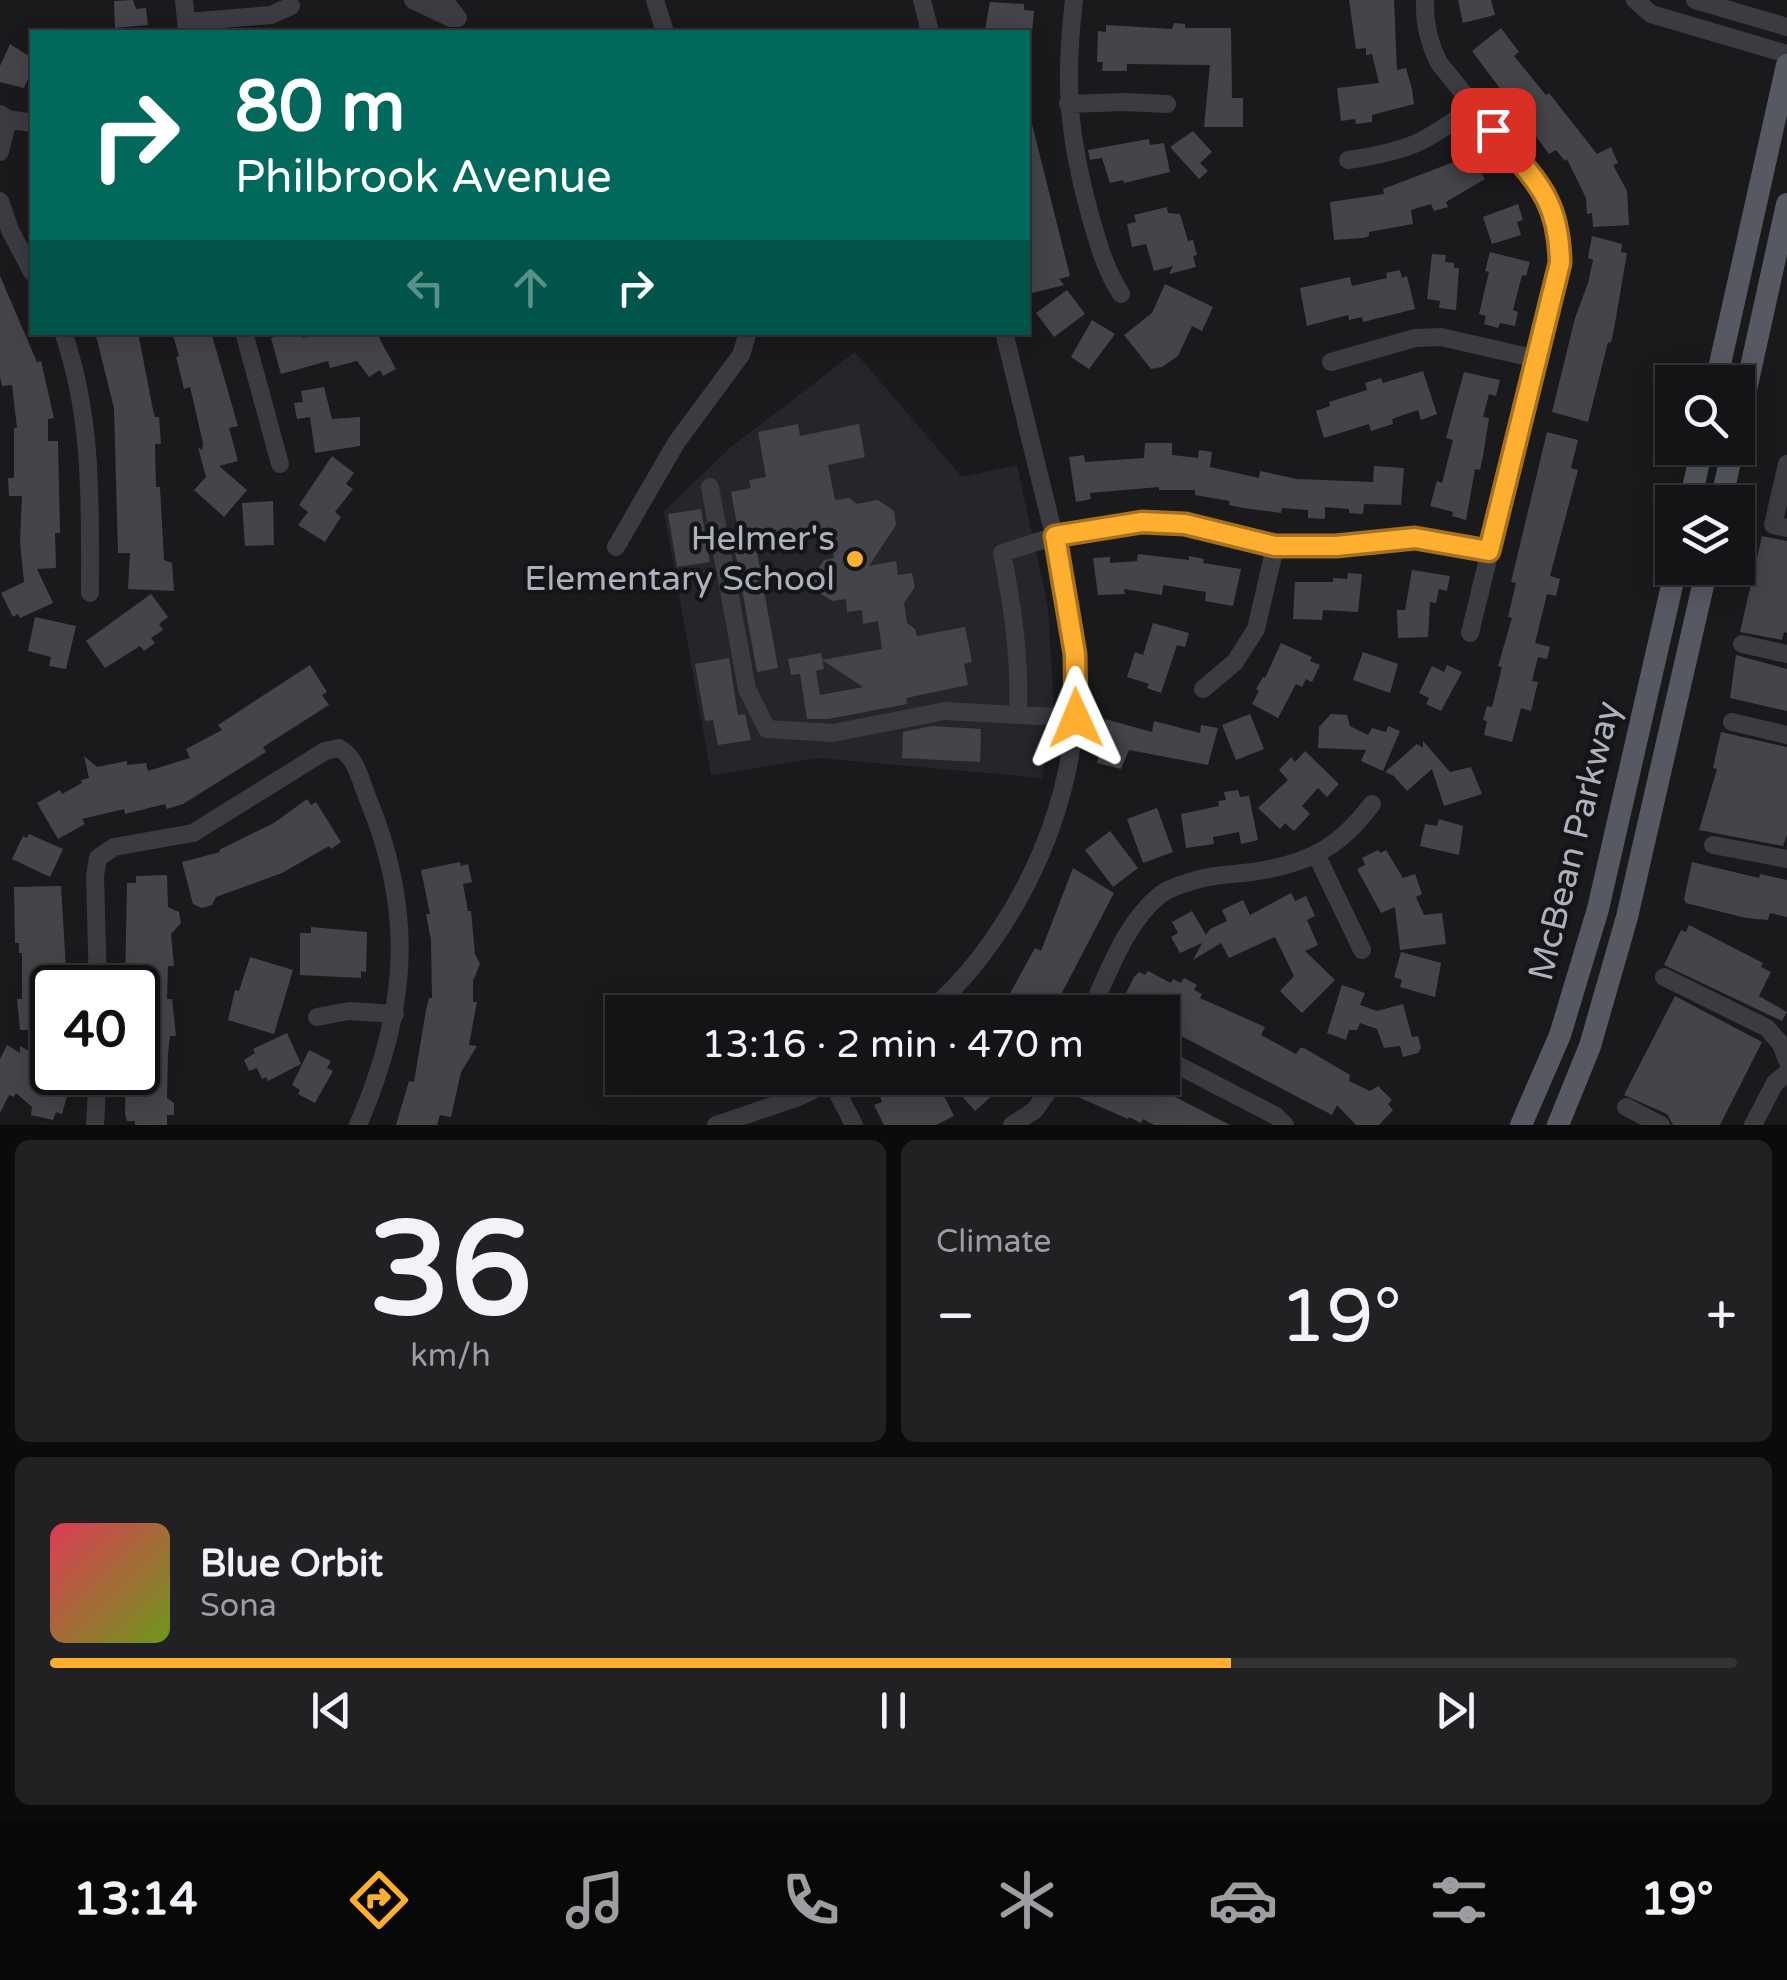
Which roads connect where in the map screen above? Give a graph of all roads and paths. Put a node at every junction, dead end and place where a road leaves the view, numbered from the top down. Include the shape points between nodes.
1 (184, 0) edge
2 (414, 0) edge
3 (444, 0) edge
4 (655, 0) edge
5 (922, 0) edge
6 (1074, 0) edge
7 (1425, 0) edge
8 (1635, 0) edge
9 (1695, 0) edge
10 (291, 6) dead end
11 (186, 27) edge
12 (1787, 27) edge
13 (663, 30) edge
14 (930, 30) edge
15 (1787, 54) edge
16 (1787, 65) edge
17 (1068, 104) junction
18 (1167, 104) dead end
19 (1474, 106) junction
20 (4, 117) edge
21 (30, 123) edge
22 (0, 152) edge
23 (1348, 160) dead end
24 (0, 201) edge
25 (1787, 204) edge
26 (30, 268) edge
27 (1120, 294) dead end
28 (65, 335) edge
29 (245, 335) edge
30 (747, 335) edge
31 (1005, 335) edge
32 (1537, 359) junction
33 (1332, 362) dead end
34 (1720, 365) edge
35 (1751, 365) edge
36 (280, 464) dead end
37 (1787, 464) edge
38 (710, 487) dead end
39 (1787, 528) edge
40 (1055, 536) junction
41 (616, 546) dead end
42 (1275, 546) junction
43 (1489, 551) junction
44 (1672, 585) edge
45 (1703, 585) edge
46 (90, 593) dead end
47 (1470, 632) dead end
48 (1742, 644) dead end
49 (1787, 654) edge
50 (1203, 688) dead end
51 (1018, 714) junction
52 (1076, 718) junction
53 (1732, 722) dead end
54 (1787, 735) edge
55 (1372, 804) dead end
56 (1712, 845) dead end
57 (1317, 856) junction
58 (1787, 859) edge
59 (1362, 950) dead end
60 (97, 965) edge
61 (1664, 976) dead end
62 (945, 995) edge
63 (1098, 995) edge
64 (396, 1014) junction
65 (318, 1018) dead end
66 (1787, 1060) edge
67 (1180, 1066) edge
68 (1787, 1073) edge
69 (97, 1095) edge
70 (795, 1095) edge
71 (841, 1095) edge
72 (1046, 1095) edge
73 (1626, 1107) dead end
74 (96, 1125) edge
75 (358, 1125) edge
76 (716, 1125) edge
77 (854, 1125) edge
78 (1012, 1125) edge
79 (1285, 1125) edge
80 (1521, 1125) edge
81 (1558, 1125) edge
82 (1661, 1125) edge
83 (1753, 1125) edge

1 - 11 street
2 - 3 street via 458,18
4 - 13 street
5 - 14 street
6 - 17 street
7 - 19 street via 1430,44
8 - 15 street via 1651,14
9 - 12 street
10 - 11 street
16 - 34 main road
17 - 18 street
17 - 27 street via 1106,272
19 - 23 street via 1430,139
19 - 32 street via 1551,201 1560,233 1560,263
20 - 21 street
20 - 22 street
24 - 26 street
25 - 35 main road
28 - 46 street via 90,457
29 - 36 street
30 - 41 street via 734,367 676,444
31 - 40 street
32 - 33 street via 1442,337 1415,338
32 - 43 street
37 - 39 street via 1773,525
38 - 51 street via 747,689 767,729 833,733 945,711
40 - 42 street via 1171,523
40 - 51 street via 1002,553 1020,669
40 - 52 street via 1075,654
42 - 43 street via 1415,538
42 - 50 street via 1256,629 1235,662
43 - 47 street
44 - 80 main road, McBean Parkway via 1598,909 1560,1035
45 - 81 main road, McBean Parkway via 1627,917 1590,1046
48 - 49 street
51 - 52 street
52 - 62 street via 1068,770 1040,857 981,959
53 - 54 street
55 - 57 street
56 - 58 street
57 - 59 street
57 - 63 street via 1164,891 1131,928
60 - 64 street via 98,858 114,847 193,833 338,748 351,754 390,865 398,916
61 - 66 street via 1768,1028
64 - 65 street via 349,1011
64 - 75 street
67 - 79 street
68 - 83 street
69 - 74 street
70 - 76 street
71 - 77 street
72 - 78 street
73 - 82 street

